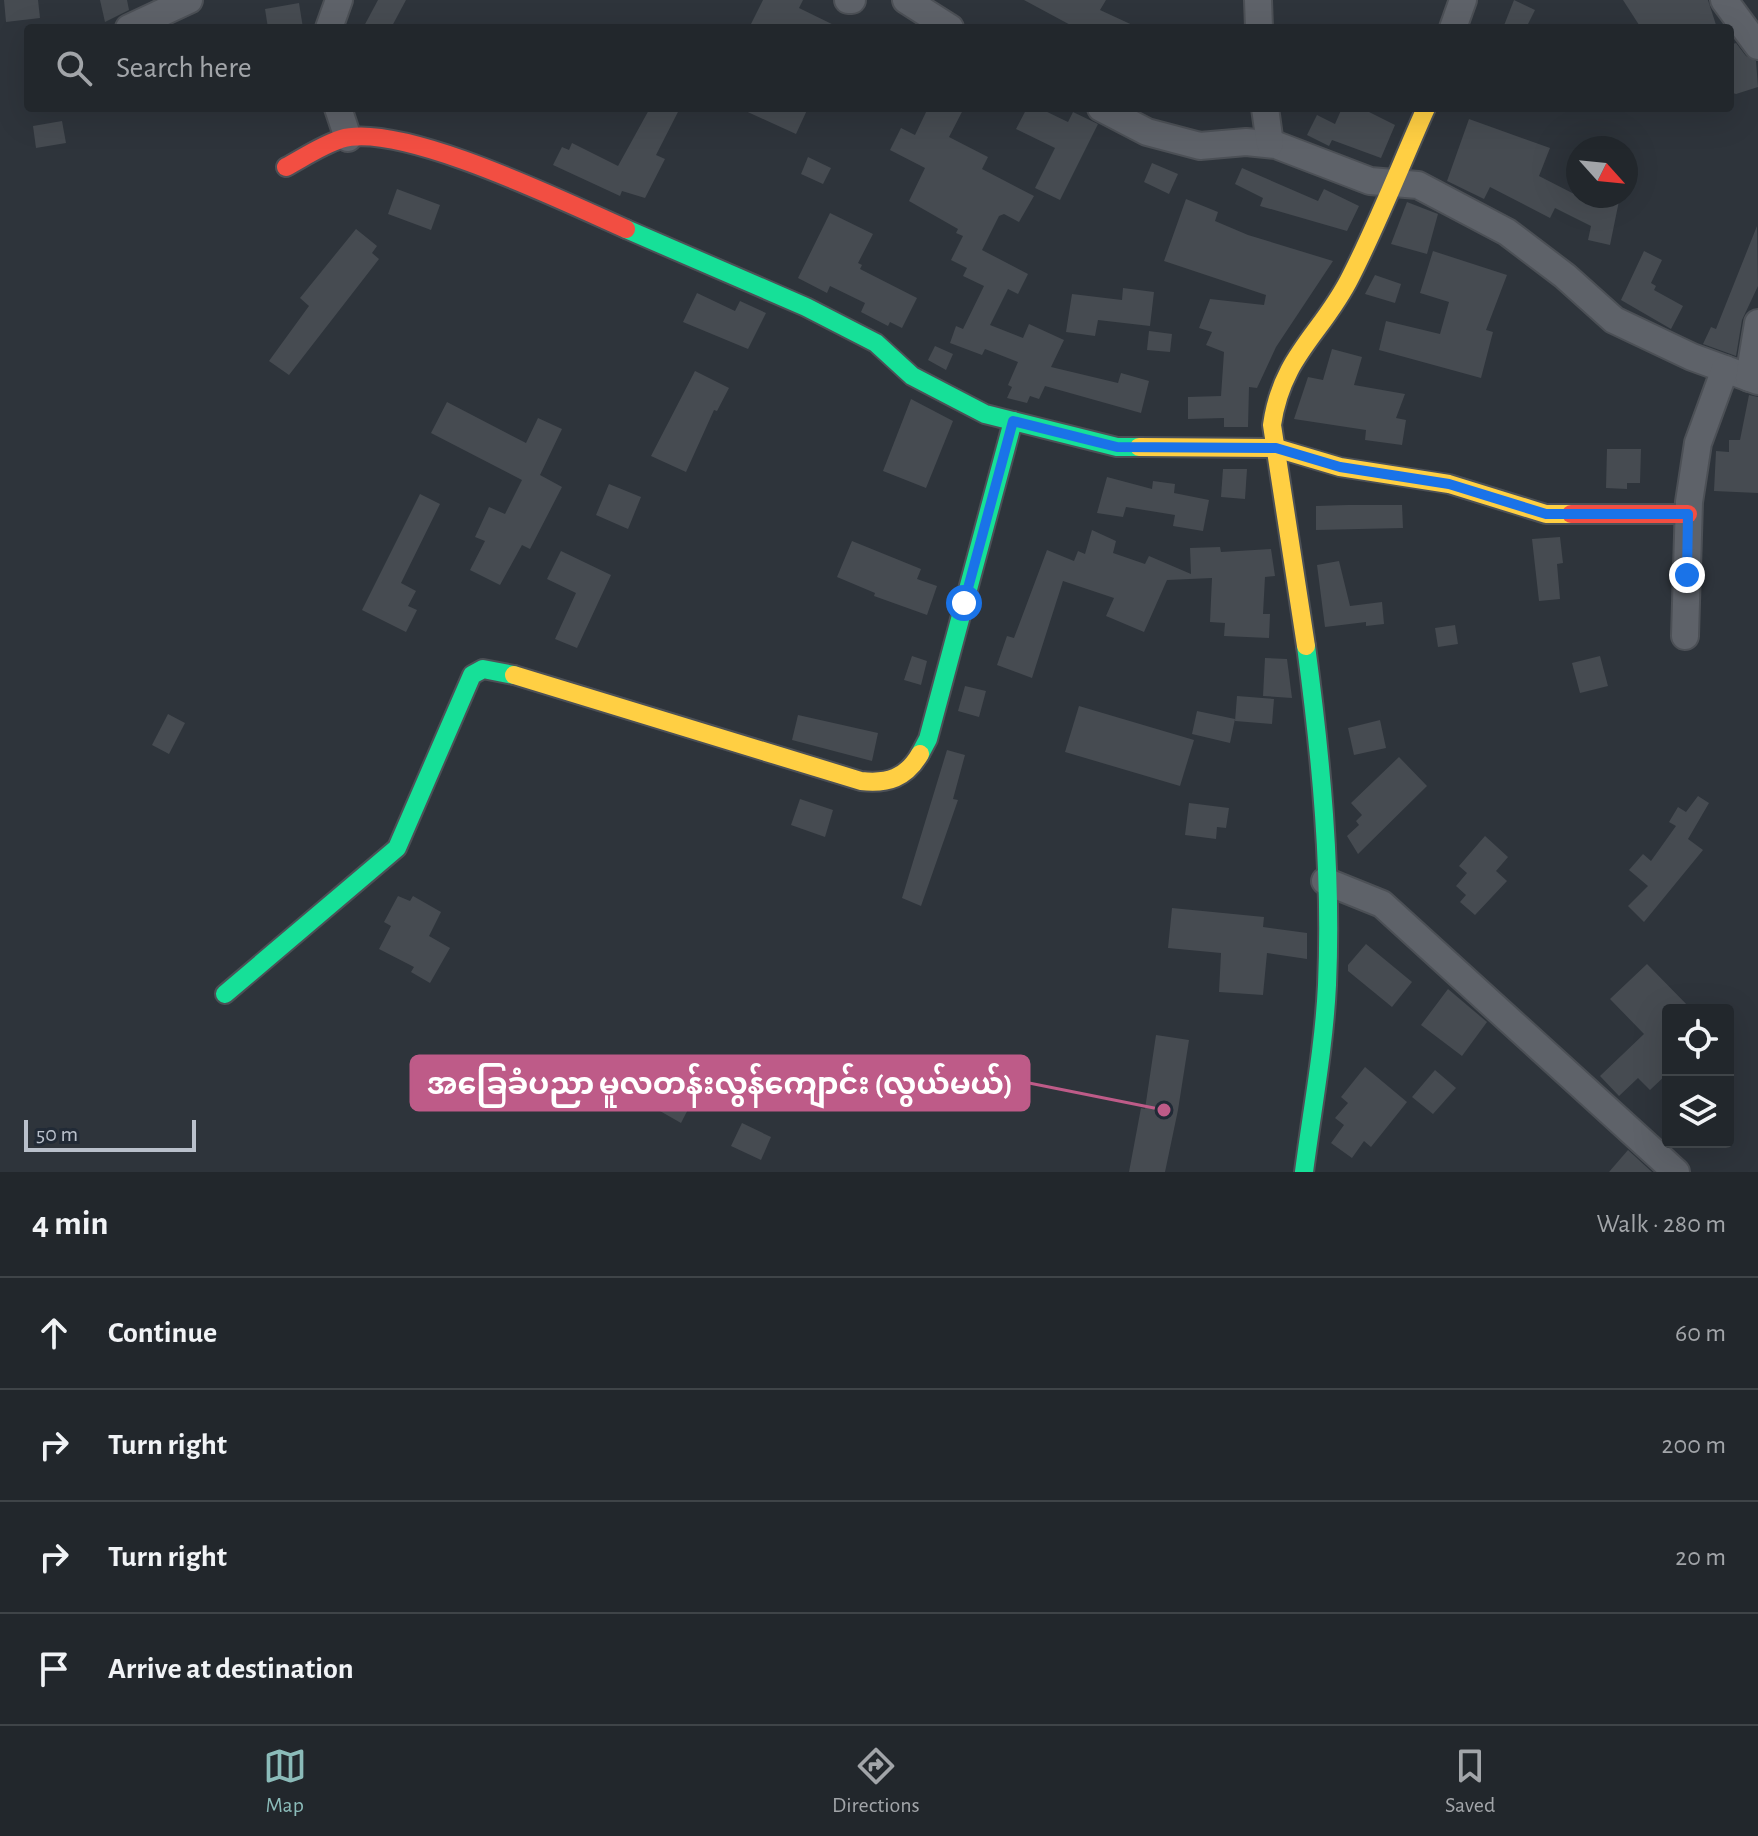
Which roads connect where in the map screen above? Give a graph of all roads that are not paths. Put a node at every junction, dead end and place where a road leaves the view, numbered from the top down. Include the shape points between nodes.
1 (189, 0) edge
2 (339, 0) edge
3 (906, 0) edge
4 (1258, 0) edge
5 (1463, 0) edge
6 (1724, 0) edge
7 (138, 24) edge
8 (330, 24) edge
9 (944, 24) edge
10 (1259, 24) edge
11 (1454, 24) edge
12 (1758, 46) edge
13 (339, 112) edge
14 (1109, 112) edge
15 (1266, 112) edge
16 (1424, 112) edge
17 (348, 138) junction
18 (1270, 144) junction
19 (286, 167) dead end
20 (1393, 183) junction
21 (1758, 323) edge
22 (1744, 376) edge
23 (1013, 421) junction
24 (1276, 448) junction
25 (1688, 514) junction
26 (1685, 636) dead end
27 (1325, 881) junction
28 (225, 994) dead end
29 (1304, 1172) edge
30 (1676, 1172) edge

1 - 7 street
2 - 8 street
3 - 9 street
4 - 10 street
5 - 11 street
6 - 12 street
13 - 17 street
14 - 18 street via 1147,132 1200,146
15 - 18 street
16 - 20 street
17 - 19 street
17 - 23 street via 368,136 470,161 806,307 876,343 912,376 985,414
18 - 20 street via 1370,181
20 - 22 street via 1418,185 1507,232 1614,320
20 - 24 street via 1350,279 1293,359 1276,398
21 - 22 street
22 - 25 street via 1698,443
23 - 24 street via 1117,447
23 - 28 street via 933,724 916,764 902,776 881,782 854,779 483,669 472,675 397,848
24 - 25 street via 1340,467 1449,484 1546,514
24 - 27 street via 1315,713 1325,810
25 - 26 street
27 - 29 street via 1327,984
27 - 30 street via 1382,904

